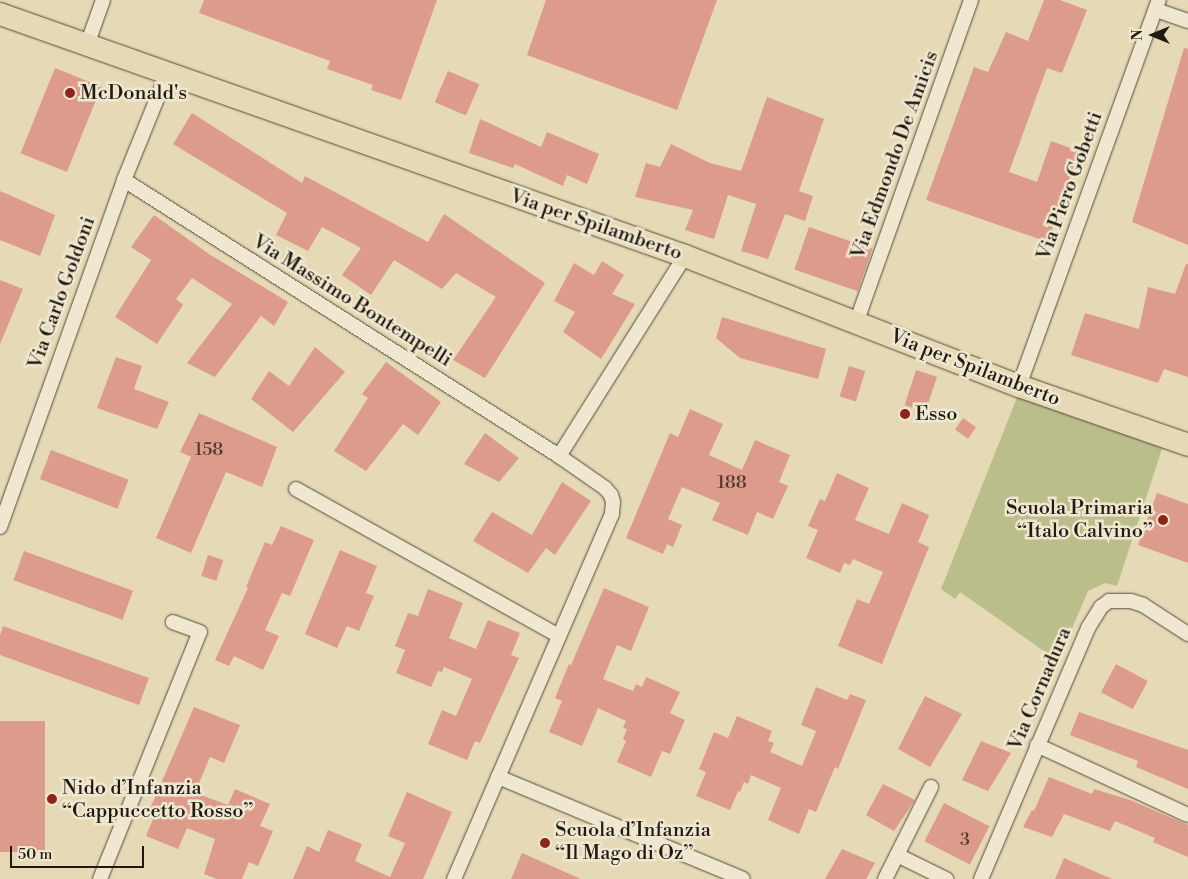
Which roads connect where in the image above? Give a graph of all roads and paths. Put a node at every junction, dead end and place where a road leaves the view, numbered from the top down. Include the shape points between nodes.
1 (103, 0) edge
2 (971, 0) edge
3 (1157, 5) edge
4 (0, 14) edge
5 (1188, 21) edge
6 (87, 44) junction
7 (166, 74) junction
8 (124, 180) junction
9 (685, 256) junction
10 (856, 323) junction
11 (1019, 386) junction
12 (1188, 445) edge
13 (559, 456) junction
14 (296, 489) dead end
15 (0, 528) edge
16 (173, 622) dead end
17 (1188, 634) edge
18 (559, 636) junction
19 (1037, 745) junction
20 (498, 777) junction
21 (931, 787) dead end
22 (1188, 815) edge
23 (897, 855) junction
24 (100, 879) edge
25 (454, 879) edge
26 (743, 879) edge
27 (885, 879) edge
28 (946, 879) edge
29 (981, 879) edge

1 - 6 street
2 - 10 street, Via Edmondo De Amicis
3 - 5 street
3 - 11 street, Via Piero Gobetti
4 - 6 main road, Via per Spilamberto
6 - 7 main road, Via per Spilamberto
7 - 8 street, Via Carlo Goldoni
7 - 9 main road, Via per Spilamberto
8 - 13 street, Via Massimo Bontempelli
8 - 15 street, Via Carlo Goldoni
9 - 10 main road, Via per Spilamberto
9 - 13 street
10 - 11 main road, Via per Spilamberto
11 - 12 main road, Via per Spilamberto
13 - 18 street, Via Massimo Bontempelli via 605,488 613,502 612,514
14 - 18 street
16 - 24 street via 200,632
17 - 19 street, Via Cornadura via 1143,605 1131,601 1109,601 1101,607 1088,628
18 - 20 street, Via Massimo Bontempelli
19 - 22 street
19 - 29 street, Via Cornadura
20 - 25 street, Via Massimo Bontempelli
20 - 26 street
21 - 23 street
23 - 27 street
23 - 28 street

